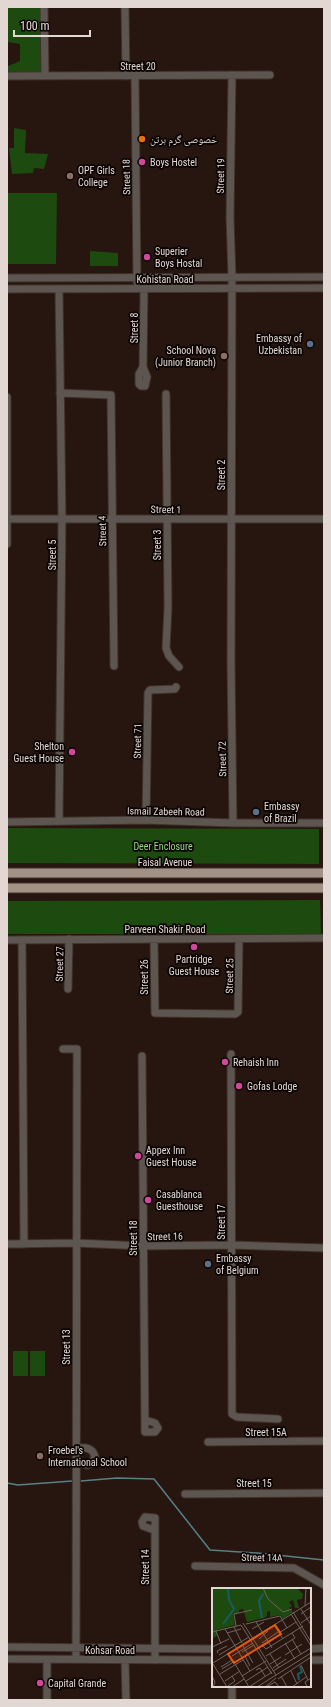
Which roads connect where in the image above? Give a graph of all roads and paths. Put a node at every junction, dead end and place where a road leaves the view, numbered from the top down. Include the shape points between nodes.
1 (44, 7) edge
2 (125, 7) edge
3 (45, 75) junction
4 (232, 75) junction
5 (270, 75) dead end
6 (7, 76) edge
7 (126, 76) junction
8 (135, 76) junction
9 (232, 277) junction
10 (324, 277) edge
11 (7, 278) edge
12 (137, 278) junction
13 (232, 288) junction
14 (324, 288) edge
15 (7, 289) edge
16 (59, 289) junction
17 (141, 289) junction
18 (143, 367) dead end
19 (60, 393) junction
20 (166, 394) dead end
21 (8, 397) edge
22 (62, 518) junction
23 (112, 518) junction
24 (7, 519) edge
25 (167, 519) junction
26 (324, 519) edge
27 (231, 520) junction
28 (7, 544) edge
29 (231, 662) joint
30 (114, 666) dead end
31 (179, 667) dead end
32 (176, 687) dead end
33 (146, 820) junction
34 (59, 821) junction
35 (7, 822) edge
36 (233, 823) junction
37 (324, 823) edge
38 (324, 867) edge
39 (7, 873) edge
40 (303, 873) junction
41 (324, 873) edge
42 (7, 888) edge
43 (301, 888) junction
44 (324, 888) edge
45 (324, 894) edge
46 (324, 938) edge
47 (69, 939) junction
48 (240, 939) junction
49 (7, 940) edge
50 (22, 940) junction
51 (154, 940) junction
52 (68, 989) dead end
53 (155, 1014) joint
54 (63, 1049) dead end
55 (231, 1054) dead end
56 (142, 1056) dead end
57 (76, 1243) junction
58 (7, 1244) edge
59 (24, 1244) junction
60 (231, 1245) junction
61 (143, 1246) junction
62 (324, 1248) edge
63 (278, 1419) dead end
64 (144, 1420) dead end
65 (324, 1441) edge
66 (208, 1442) dead end
67 (76, 1449) junction
68 (76, 1461) junction
69 (324, 1493) edge
70 (185, 1494) dead end
71 (154, 1530) dead end
72 (194, 1566) dead end
73 (324, 1585) edge
74 (7, 1647) edge
75 (76, 1647) junction
76 (155, 1648) junction
77 (324, 1648) edge
78 (212, 1649) edge
79 (311, 1649) edge
80 (7, 1659) edge
81 (76, 1659) junction
82 (47, 1660) junction
83 (125, 1660) junction
84 (155, 1660) junction
85 (212, 1660) edge
86 (311, 1660) edge
87 (324, 1660) edge
88 (232, 1687) edge
89 (47, 1700) edge
90 (126, 1700) edge
91 (232, 1700) edge

1 - 3 street
2 - 7 street
3 - 6 street, Street 20
3 - 7 street, Street 20
4 - 5 street, Street 20
4 - 8 street, Street 20
4 - 9 street, Street 19
7 - 8 street, Street 20
8 - 12 street, Street 18
9 - 10 street, Kohistan Road
9 - 12 street, Kohistan Road
9 - 13 street, Street 19
11 - 12 street, Kohistan Road
12 - 17 street, Street 18
13 - 14 street, Kohistan Road
13 - 17 street, Kohistan Road
13 - 27 street, Street 2
15 - 16 street, Kohistan Road
16 - 17 street, Kohistan Road
16 - 19 street, Street 5
17 - 18 street, Street 8
19 - 22 street, Street 5
19 - 23 street, Street 4 via 111,395
20 - 25 street, Street 3
21 - 24 street
22 - 23 street, Street 1
22 - 24 street, Street 1
22 - 34 street, Street 5
23 - 25 street, Street 1
23 - 30 street, Street 4
24 - 28 street
25 - 27 street, Street 1
25 - 31 street, Street 3 via 166,640 169,656
26 - 27 street, Street 1
27 - 29 street, Street 2
29 - 36 street, Street 72
32 - 33 street, Street 71 via 150,690 148,693
33 - 34 street, Ismail Zabeeh Road
33 - 36 street, Ismail Zabeeh Road
34 - 35 street, Ismail Zabeeh Road
36 - 37 street, Ismail Zabeeh Road
38 - 40 main road
39 - 40 main road, Faisal Avenue
40 - 41 main road, Faisal Avenue
42 - 43 main road
43 - 44 main road
43 - 45 main road
46 - 48 street, Parveen Shakir Road
47 - 50 street, Parveen Shakir Road
47 - 51 street, Parveen Shakir Road
47 - 52 street, Street 27
48 - 51 street, Parveen Shakir Road
48 - 53 street, Street 25 via 237,1013
49 - 50 street, Parveen Shakir Road
50 - 59 street
51 - 53 street, Street 26
54 - 57 street, Street 13 via 77,1049
55 - 60 street, Street 17
56 - 61 street, Street 18
57 - 59 street, Street 16
57 - 61 street, Street 16
57 - 67 street, Street 13
58 - 59 street, Street 16
60 - 61 street, Street 16
60 - 62 street, Street 16
60 - 63 street, Street 17 via 232,1414 237,1417
61 - 64 street, Street 18
65 - 66 street, Street 15A
67 - 68 street, Street 13
67 - 68 street via 88,1448 95,1457 92,1464
68 - 75 street, Street 13
69 - 70 street, Street 15
71 - 76 street, Street 14 via 143,1526 145,1517 155,1518
72 - 73 street, Street 14A via 294,1568
74 - 75 street, Kohsar Road
75 - 76 street, Kohsar Road
75 - 81 street, Street 13
76 - 78 street, Kohsar Road
76 - 84 street
77 - 79 street
80 - 82 street, Kohsar Road
81 - 82 street, Kohsar Road
81 - 83 street, Kohsar Road
82 - 89 street
83 - 84 street, Kohsar Road
83 - 90 street
84 - 85 street, Kohsar Road
86 - 87 street
88 - 91 street

